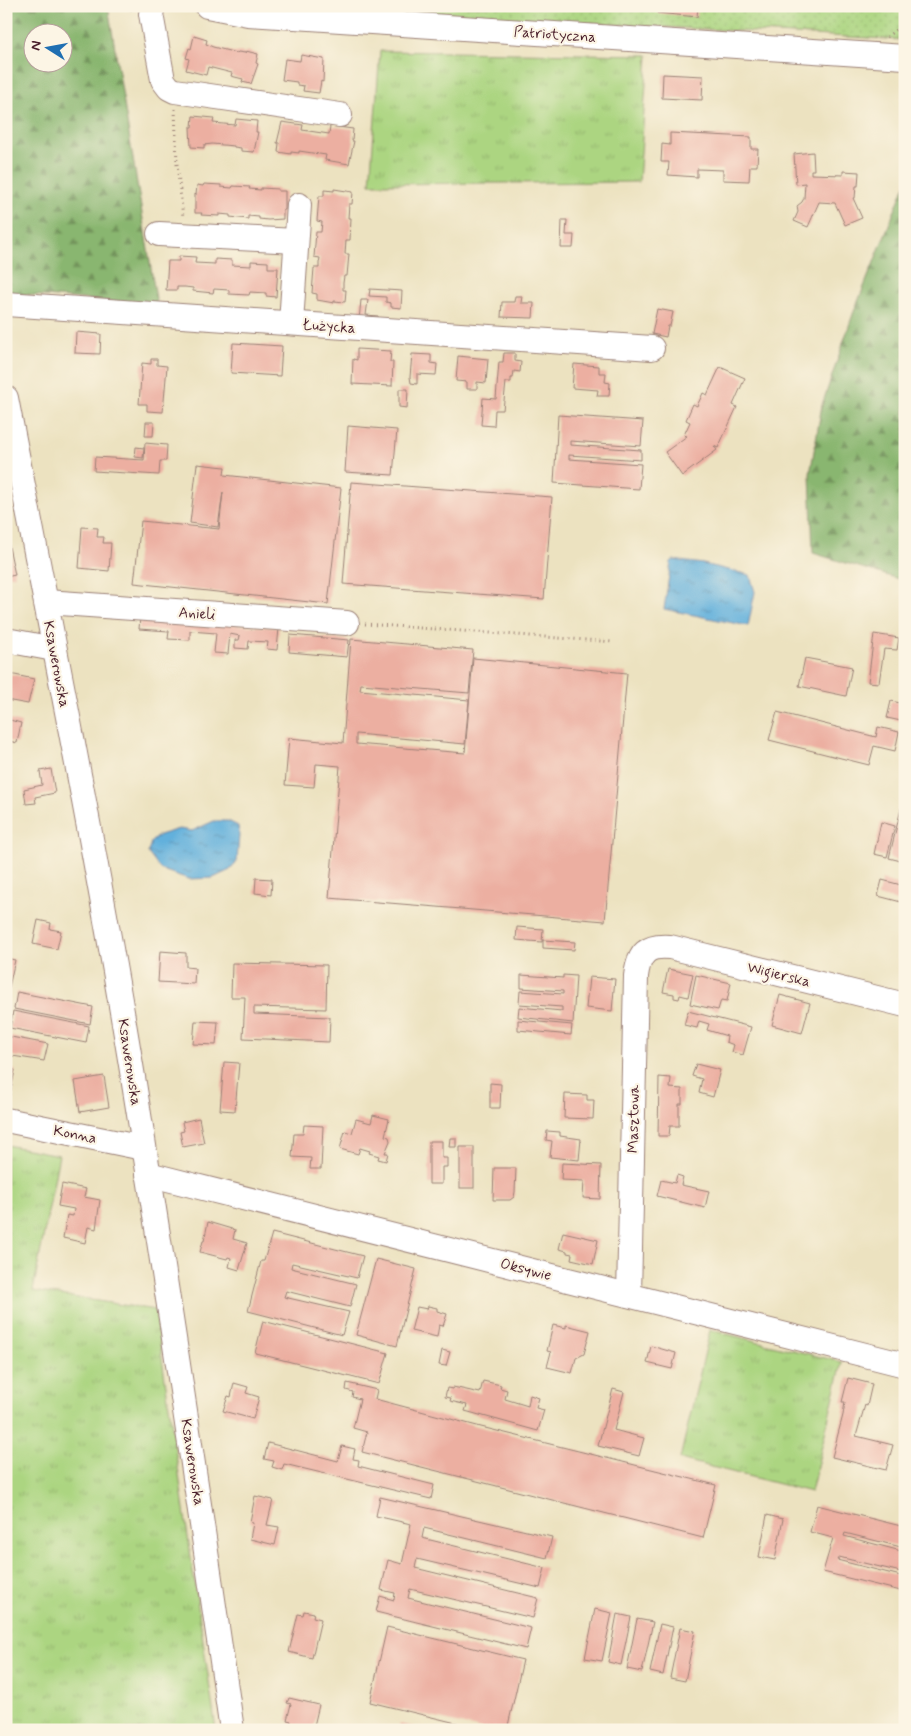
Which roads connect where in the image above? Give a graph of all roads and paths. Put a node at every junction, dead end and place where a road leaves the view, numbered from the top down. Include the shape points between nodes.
1 (153, 6) edge
2 (207, 6) edge
3 (905, 57) edge
4 (175, 103) dead end
5 (340, 115) dead end
6 (299, 205) dead end
7 (159, 234) dead end
8 (184, 235) junction
9 (296, 241) junction
10 (6, 304) edge
11 (291, 323) junction
12 (652, 348) dead end
13 (6, 398) edge
14 (46, 602) junction
15 (347, 623) joint
16 (6, 640) edge
17 (614, 642) dead end
18 (54, 649) junction
19 (652, 948) joint
20 (905, 1005) edge
21 (6, 1120) edge
22 (143, 1148) junction
23 (148, 1174) junction
24 (629, 1296) junction
25 (905, 1365) edge
26 (232, 1730) edge

1 - 5 street via 151,14 163,80 175,91
2 - 3 street, Patriotyczna via 248,14
4 - 8 path
6 - 9 street
7 - 8 street
8 - 9 street
9 - 11 street
10 - 11 street, Łużycka
11 - 12 street, Łużycka
13 - 14 street, Ksawerowska
14 - 15 street, Anieli
14 - 18 street, Ksawerowska
15 - 17 path
16 - 18 street
18 - 22 street, Ksawerowska via 90,828
19 - 20 street, Wigierska via 670,947
19 - 24 street, Masztowa via 639,960 636,976
21 - 22 street, Konna
22 - 23 street, Ksawerowska
23 - 24 street, Oksywie
23 - 26 street, Ksawerowska
24 - 25 street, Oksywie

